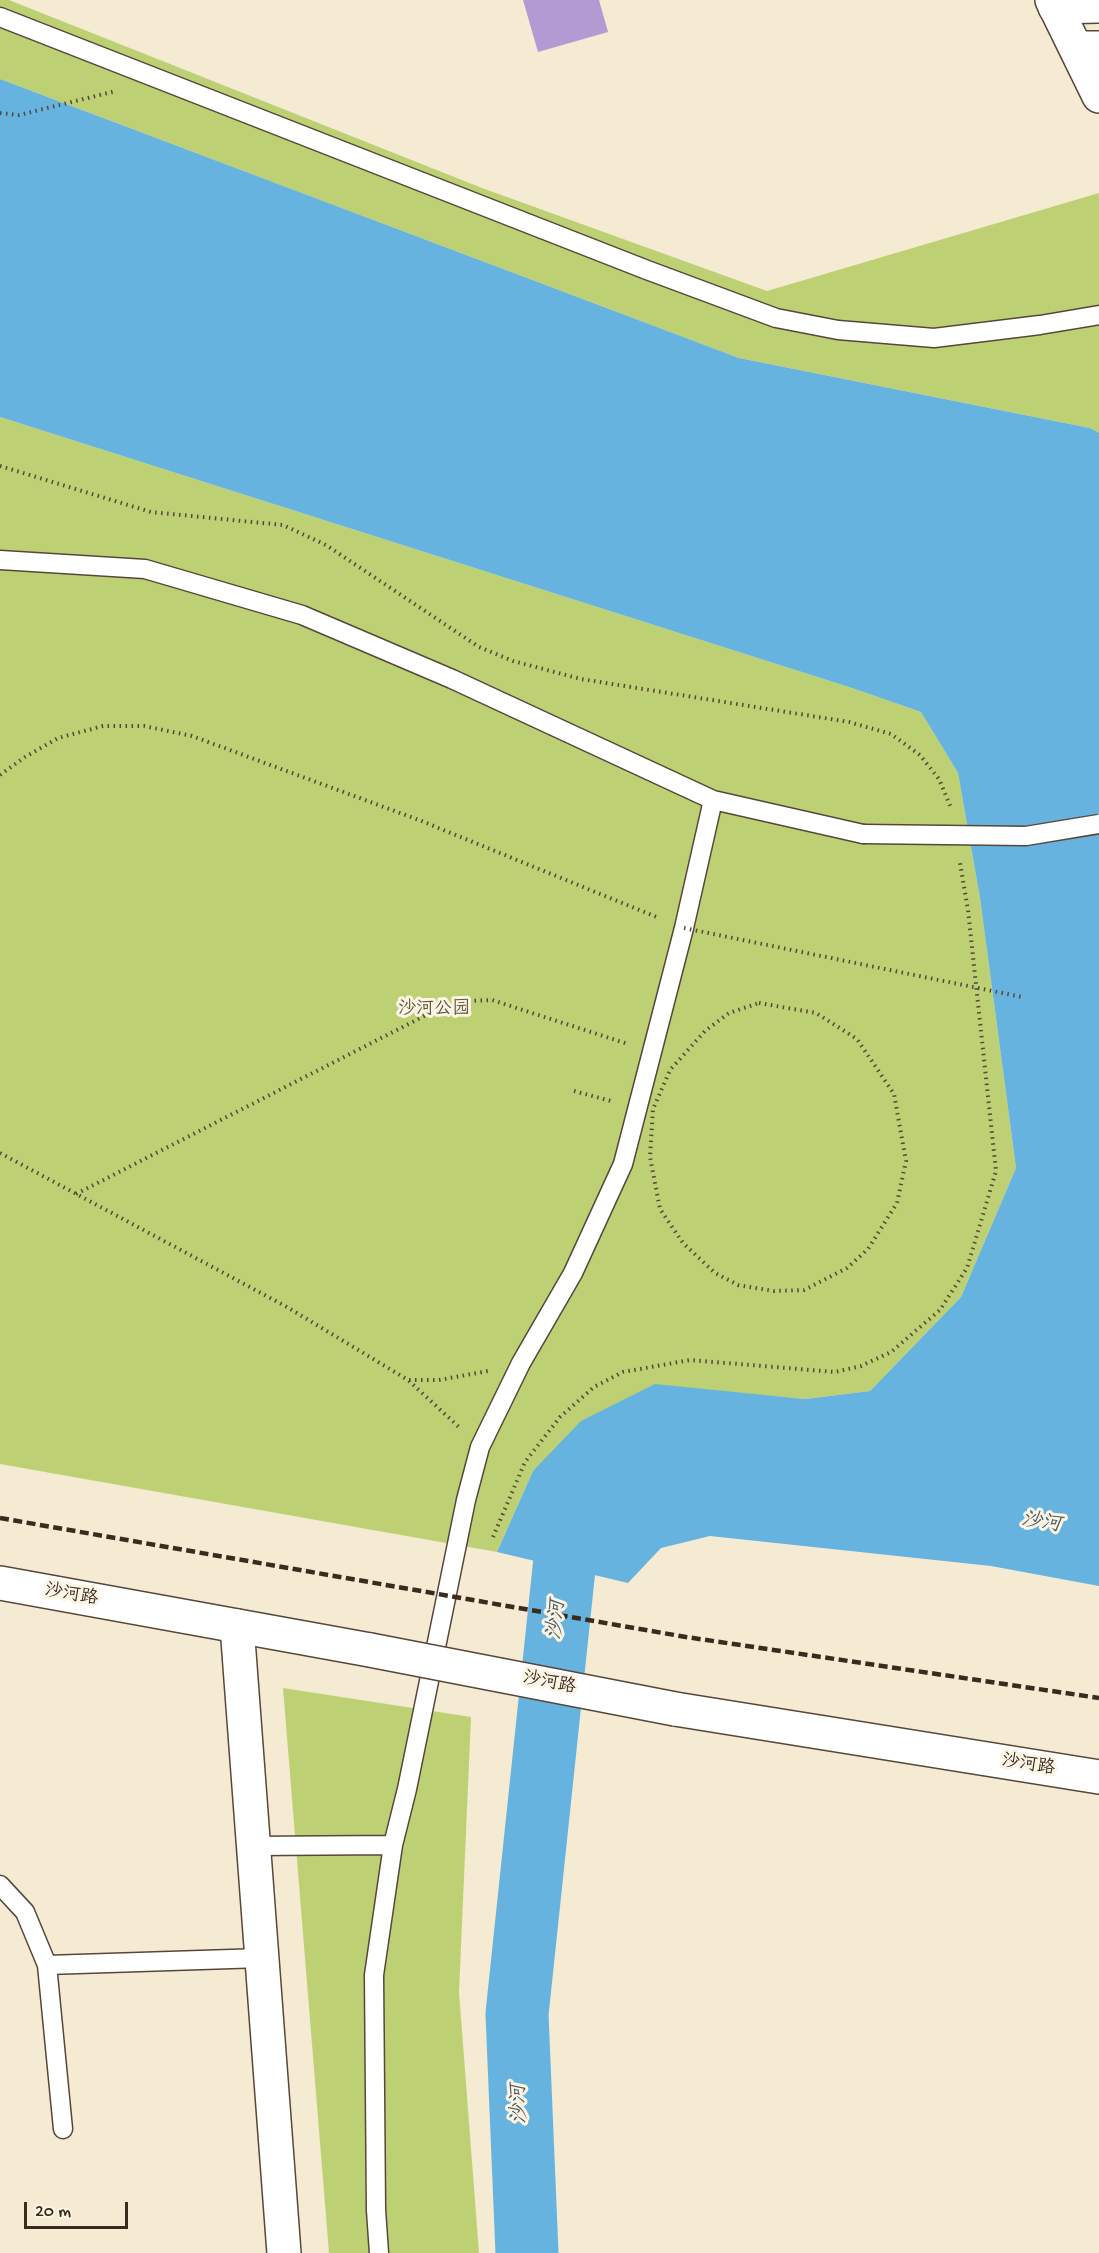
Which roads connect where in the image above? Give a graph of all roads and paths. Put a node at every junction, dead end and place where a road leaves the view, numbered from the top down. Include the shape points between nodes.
1 (1053, 3) edge
2 (1099, 6) edge
3 (0, 17) edge
4 (1087, 48) edge
5 (1099, 96) edge
6 (90, 98) dead end
7 (0, 113) edge
8 (1099, 315) edge
9 (0, 560) edge
10 (0, 775) edge
11 (713, 800) junction
12 (1099, 824) edge
13 (663, 920) dead end
14 (679, 926) junction
15 (1022, 997) dead end
16 (652, 1051) junction
17 (0, 1153) edge
18 (76, 1194) junction
19 (774, 1292) joint
20 (521, 1363) junction
21 (408, 1380) junction
22 (480, 1447) junction
23 (0, 1583) edge
24 (237, 1626) junction
25 (1099, 1777) edge
26 (393, 1845) junction
27 (253, 1846) junction
28 (0, 1885) edge
29 (262, 1958) junction
30 (47, 1965) junction
31 (63, 2129) dead end
32 (284, 2253) edge
33 (379, 2253) edge

1 - 2 main road
1 - 4 main road
3 - 8 lane via 776,318 838,330 934,338
4 - 5 main road
6 - 7 path via 20,115
9 - 11 lane via 145,569 302,615 452,679
10 - 13 path via 58,738 103,726 144,726 192,736 419,820
11 - 12 lane, bridge via 863,834 1026,836
11 - 14 lane
14 - 15 path, bridge
14 - 16 lane
16 - 18 path via 492,1000 469,1001 434,1011
16 - 20 lane via 623,1164 573,1273
17 - 18 path
18 - 21 path via 287,1307
19 - 19 path via 804,1290 847,1268 868,1249 897,1203 906,1161 894,1094 857,1039 816,1013 759,1003 729,1013 705,1031 670,1070 653,1109 650,1157 660,1209 683,1243 715,1273 738,1285
20 - 21 path via 464,1377
20 - 22 lane
21 - 22 path
22 - 26 lane
23 - 24 main road, 沙河路
24 - 25 main road, 沙河路, bridge via 675,1709
24 - 27 main road
26 - 27 lane
26 - 33 lane via 374,1975
27 - 29 main road
28 - 30 lane via 25,1912
29 - 30 lane
29 - 32 main road
30 - 31 lane

